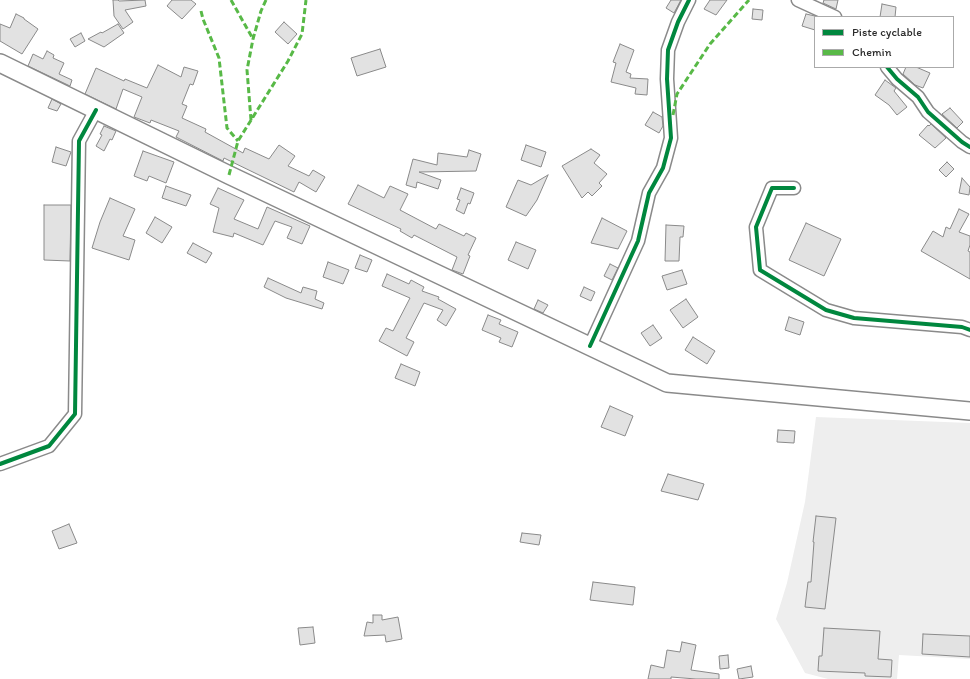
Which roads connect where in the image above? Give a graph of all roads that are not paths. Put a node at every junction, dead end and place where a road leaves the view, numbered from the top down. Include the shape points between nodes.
1 (689, 0) edge
2 (798, 0) edge
3 (833, 16) edge
4 (0, 63) edge
5 (888, 68) edge
6 (96, 110) junction
7 (970, 148) edge
8 (794, 188) dead end
9 (970, 330) edge
10 (590, 346) junction
11 (970, 411) edge
12 (0, 464) edge

1 - 10 street via 668,50 671,138 663,168 649,193 638,241
2 - 3 street
4 - 6 main road
5 - 7 street via 918,97 928,112
6 - 10 main road
6 - 12 street via 79,141 75,414 49,446
8 - 9 street via 772,188 764,207 756,227 760,270 826,310 854,318 962,327
10 - 11 main road via 667,383

